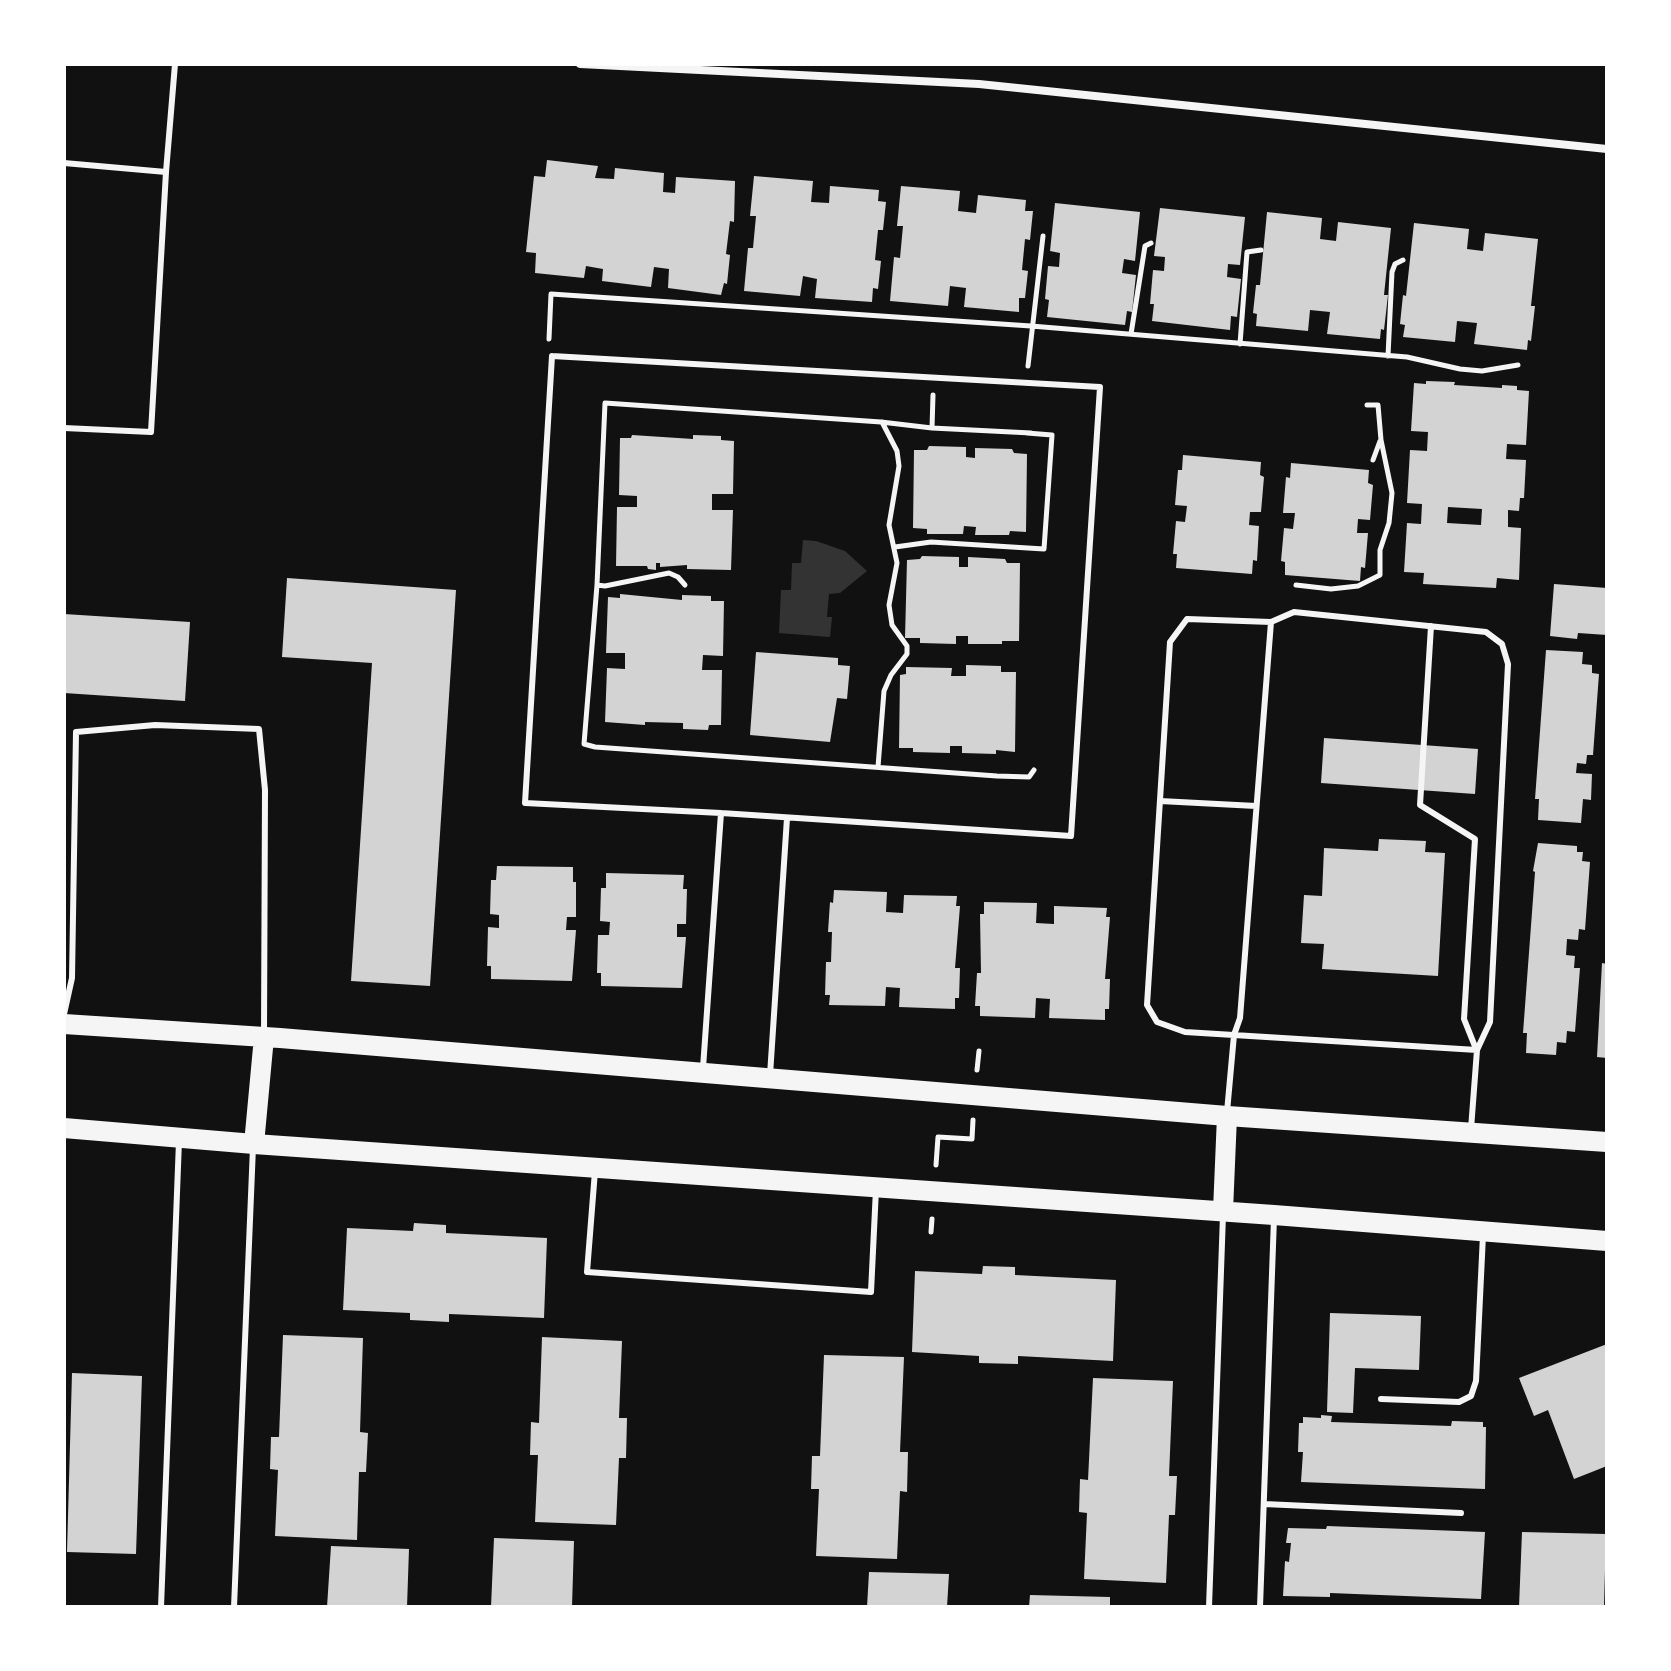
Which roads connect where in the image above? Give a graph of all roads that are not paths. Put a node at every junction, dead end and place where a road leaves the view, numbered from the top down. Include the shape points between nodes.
1 (175, 64) edge
2 (580, 64) edge
3 (1607, 149) edge
4 (64, 163) edge
5 (166, 172) junction
6 (64, 428) edge
7 (1271, 622) junction
8 (1431, 626) junction
9 (1160, 801) junction
10 (1256, 806) junction
11 (721, 813) junction
12 (787, 818) junction
13 (64, 1014) edge
14 (64, 1024) edge
15 (1234, 1035) junction
16 (264, 1037) junction
17 (1477, 1050) junction
18 (703, 1073) junction
19 (770, 1078) junction
20 (1227, 1116) junction
21 (64, 1128) edge
22 (1471, 1133) junction
23 (179, 1138) junction
24 (1607, 1142) edge
25 (254, 1144) junction
26 (595, 1168) junction
27 (877, 1187) junction
28 (1223, 1211) junction
29 (1274, 1215) junction
30 (1483, 1231) junction
31 (1607, 1241) edge
32 (1381, 1399) dead end
33 (1264, 1504) junction
34 (1461, 1513) dead end
35 (161, 1607) edge
36 (234, 1607) edge
37 (1209, 1607) edge
38 (1260, 1607) edge

1 - 5 lane
2 - 3 street via 979,84
4 - 5 lane
5 - 6 lane via 151,432
7 - 8 lane via 1294,612
7 - 9 lane via 1187,619 1170,642
7 - 10 lane
8 - 17 lane via 1420,805 1475,839 1464,1019
8 - 17 lane via 1486,632 1502,644 1508,664 1490,1022
9 - 10 lane
9 - 15 lane via 1147,1005 1157,1022 1185,1032
10 - 15 lane via 1240,1018
11 - 12 lane
11 - 12 lane via 525,803 552,356 1100,387 1071,836
11 - 18 lane
12 - 19 lane
13 - 16 lane via 72,978 76,732 155,725 259,729 265,790
14 - 16 main road
15 - 17 lane
15 - 20 lane
16 - 18 main road
16 - 25 main road
17 - 22 lane
18 - 19 main road
19 - 20 main road
20 - 22 main road
20 - 28 main road
21 - 23 main road
22 - 24 main road
23 - 25 main road
23 - 35 lane
25 - 26 main road
25 - 36 lane
26 - 27 main road
26 - 27 lane via 587,1272 871,1292
27 - 28 main road
28 - 29 main road
28 - 37 lane
29 - 30 main road
29 - 33 lane
30 - 31 main road
30 - 32 lane via 1471,1396 1459,1402
33 - 34 lane
33 - 38 lane

